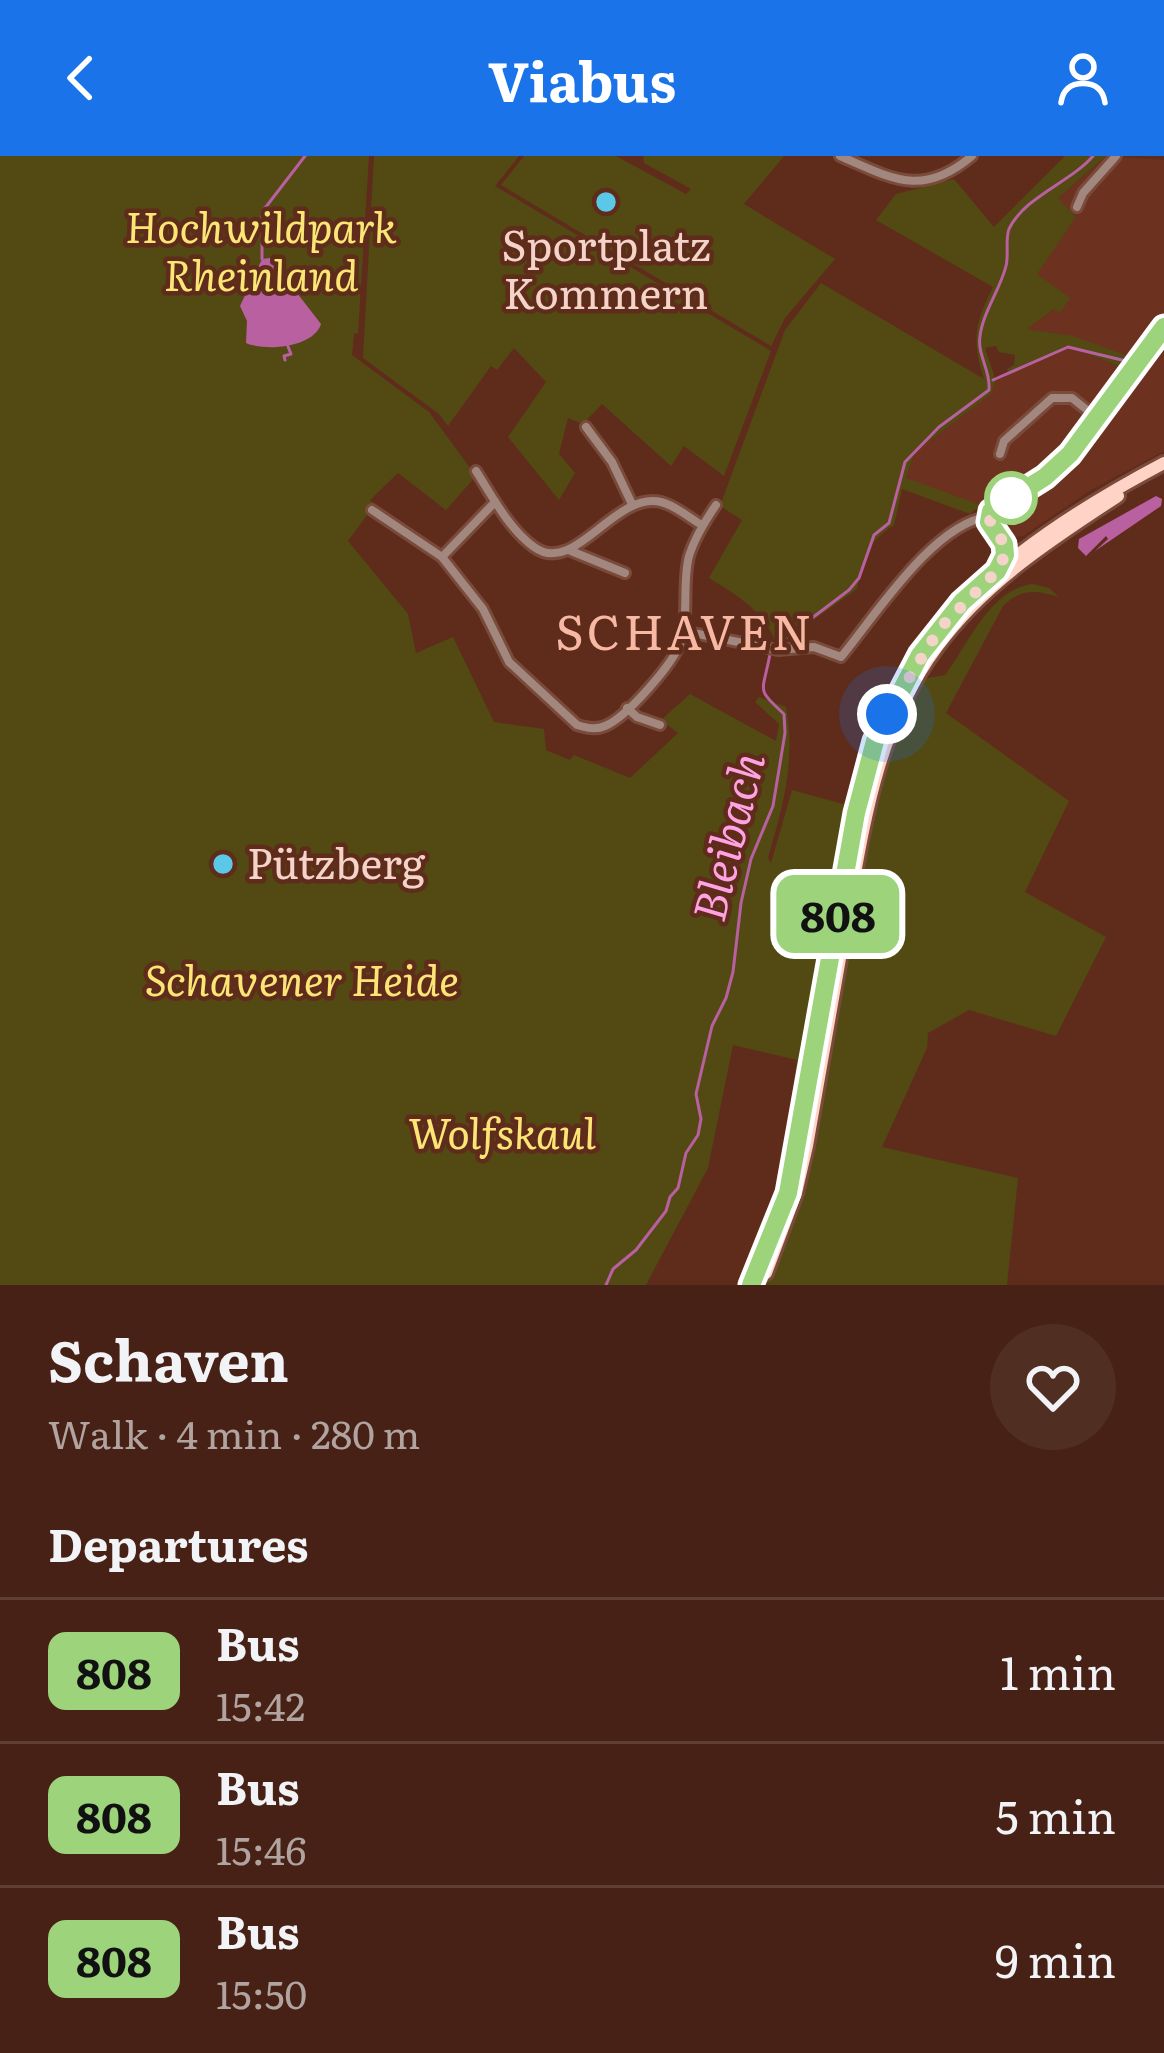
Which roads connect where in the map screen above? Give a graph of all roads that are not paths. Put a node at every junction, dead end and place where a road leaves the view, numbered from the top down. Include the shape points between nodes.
1 (840, 156) edge
2 (972, 156) edge
3 (1116, 156) edge
4 (1077, 207) dead end
5 (1164, 327) edge
6 (1097, 418) junction
7 (586, 427) dead end
8 (1000, 454) dead end
9 (1164, 466) edge
10 (476, 471) dead end
11 (496, 502) junction
12 (632, 505) junction
13 (716, 505) dead end
14 (372, 510) dead end
15 (988, 517) junction
16 (702, 526) junction
17 (569, 550) junction
18 (442, 556) junction
19 (997, 571) junction
20 (626, 573) dead end
21 (683, 631) junction
22 (905, 689) junction
23 (627, 708) junction
24 (660, 725) dead end
25 (756, 1285) edge

1 - 2 street via 909,183
3 - 4 street
5 - 6 street
6 - 8 street via 1072,398 1052,398
6 - 15 street via 1057,466
7 - 12 street
9 - 19 main road via 1078,511
9 - 22 main road via 1020,563
10 - 11 street
11 - 17 street via 533,546
11 - 18 street
12 - 16 street via 664,502
12 - 17 street
13 - 16 street
14 - 18 street
15 - 19 street via 1004,544
15 - 21 street via 967,521 931,549 841,657
16 - 21 street via 688,559
17 - 20 street
18 - 23 street via 483,609 508,662 578,725 603,728
19 - 22 main road via 962,602
21 - 23 street via 664,670
22 - 25 main road via 875,741 856,813 788,1193
23 - 24 street

